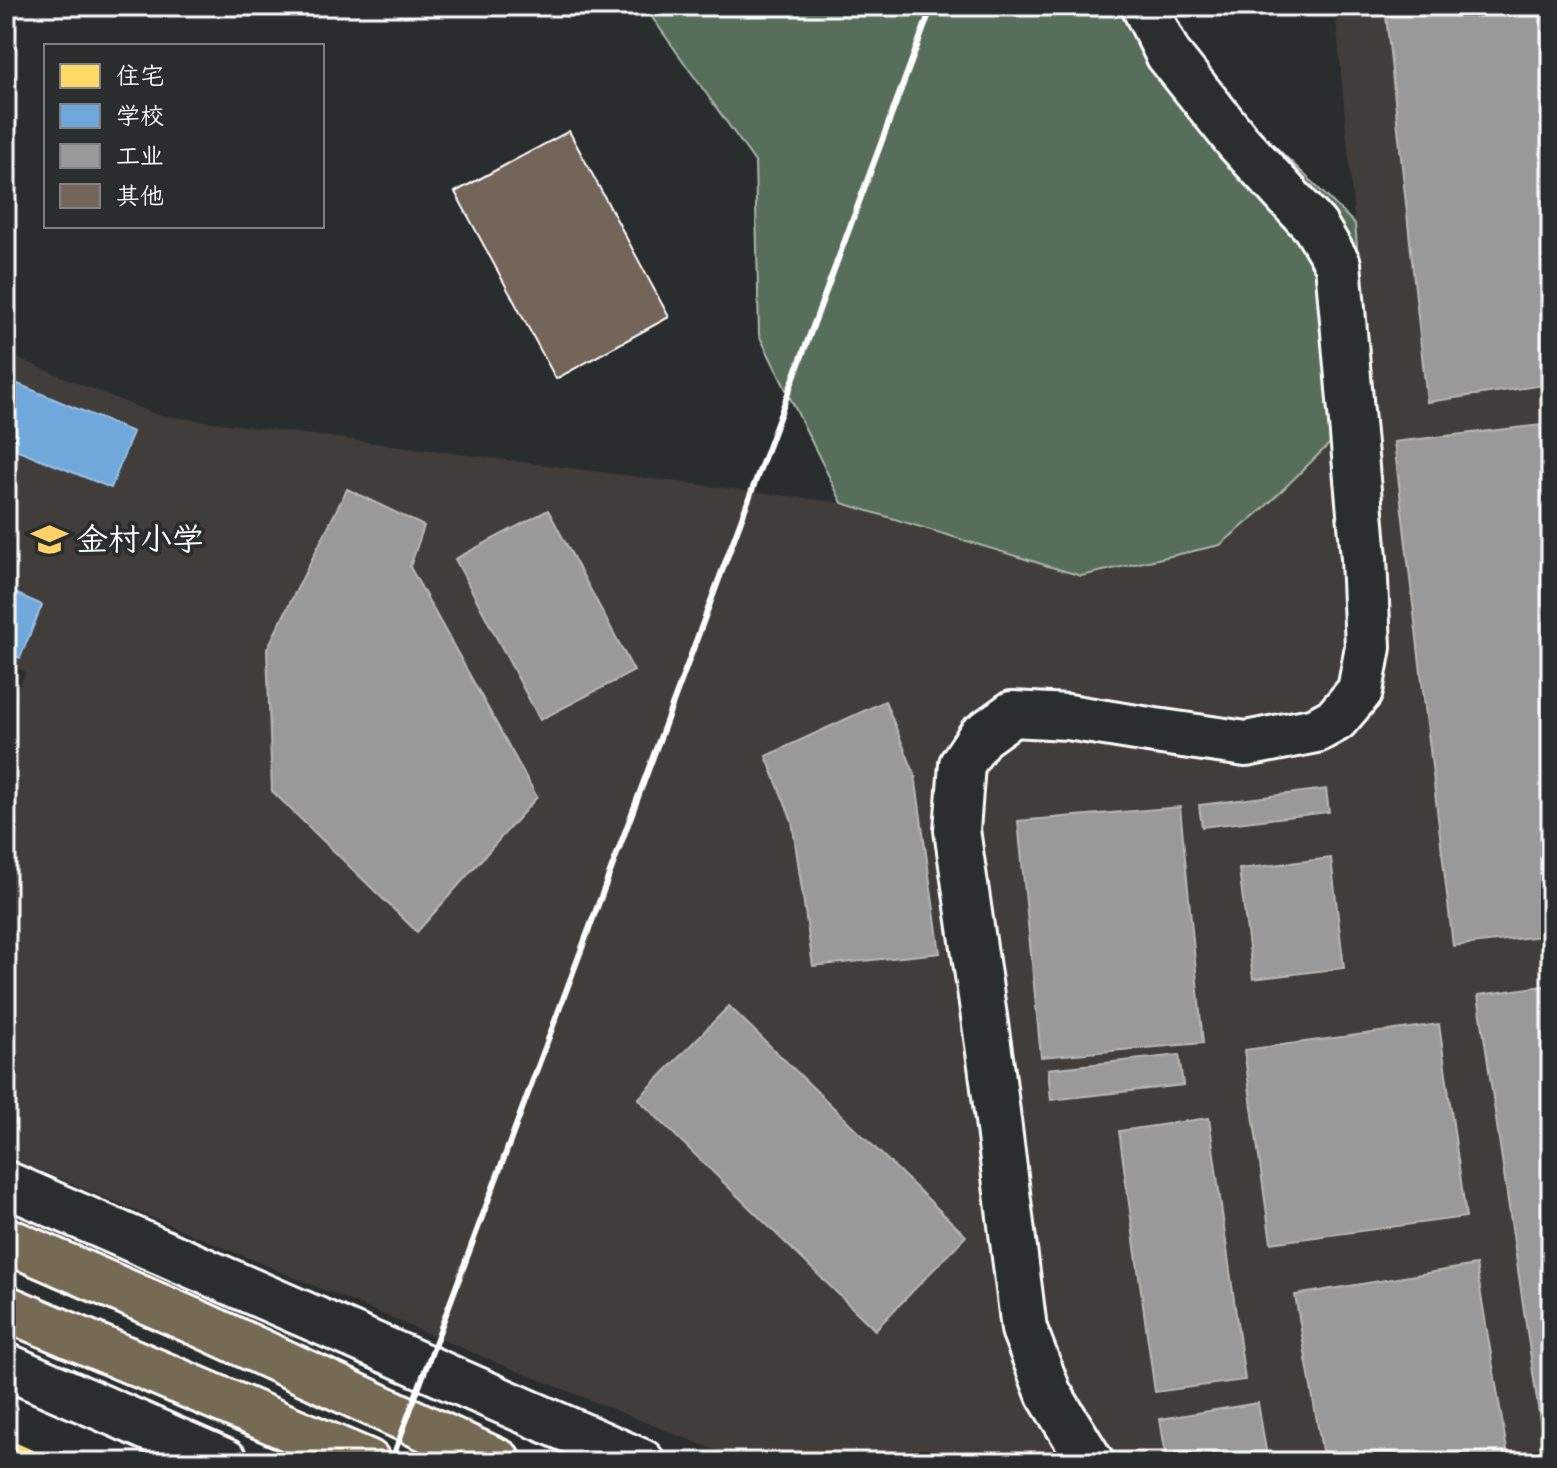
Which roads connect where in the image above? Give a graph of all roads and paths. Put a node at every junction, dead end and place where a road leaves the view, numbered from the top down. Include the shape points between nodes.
1 (1144, 6) edge
2 (6, 1184) edge
3 (6, 1240) edge
4 (6, 1308) edge
5 (6, 1366) edge
6 (165, 1450) edge
7 (226, 1462) edge
8 (368, 1462) edge
9 (499, 1462) edge
10 (642, 1462) edge
11 (1091, 1462) edge

1 - 11 street via 1168,54 1315,226 1338,264 1368,647 1360,691 1336,719 1316,730 1246,744 1068,717 1012,714 980,737 962,764 957,830 1024,1329 1049,1394
2 - 10 street
3 - 9 main road
4 - 8 main road
5 - 6 street
6 - 7 street

